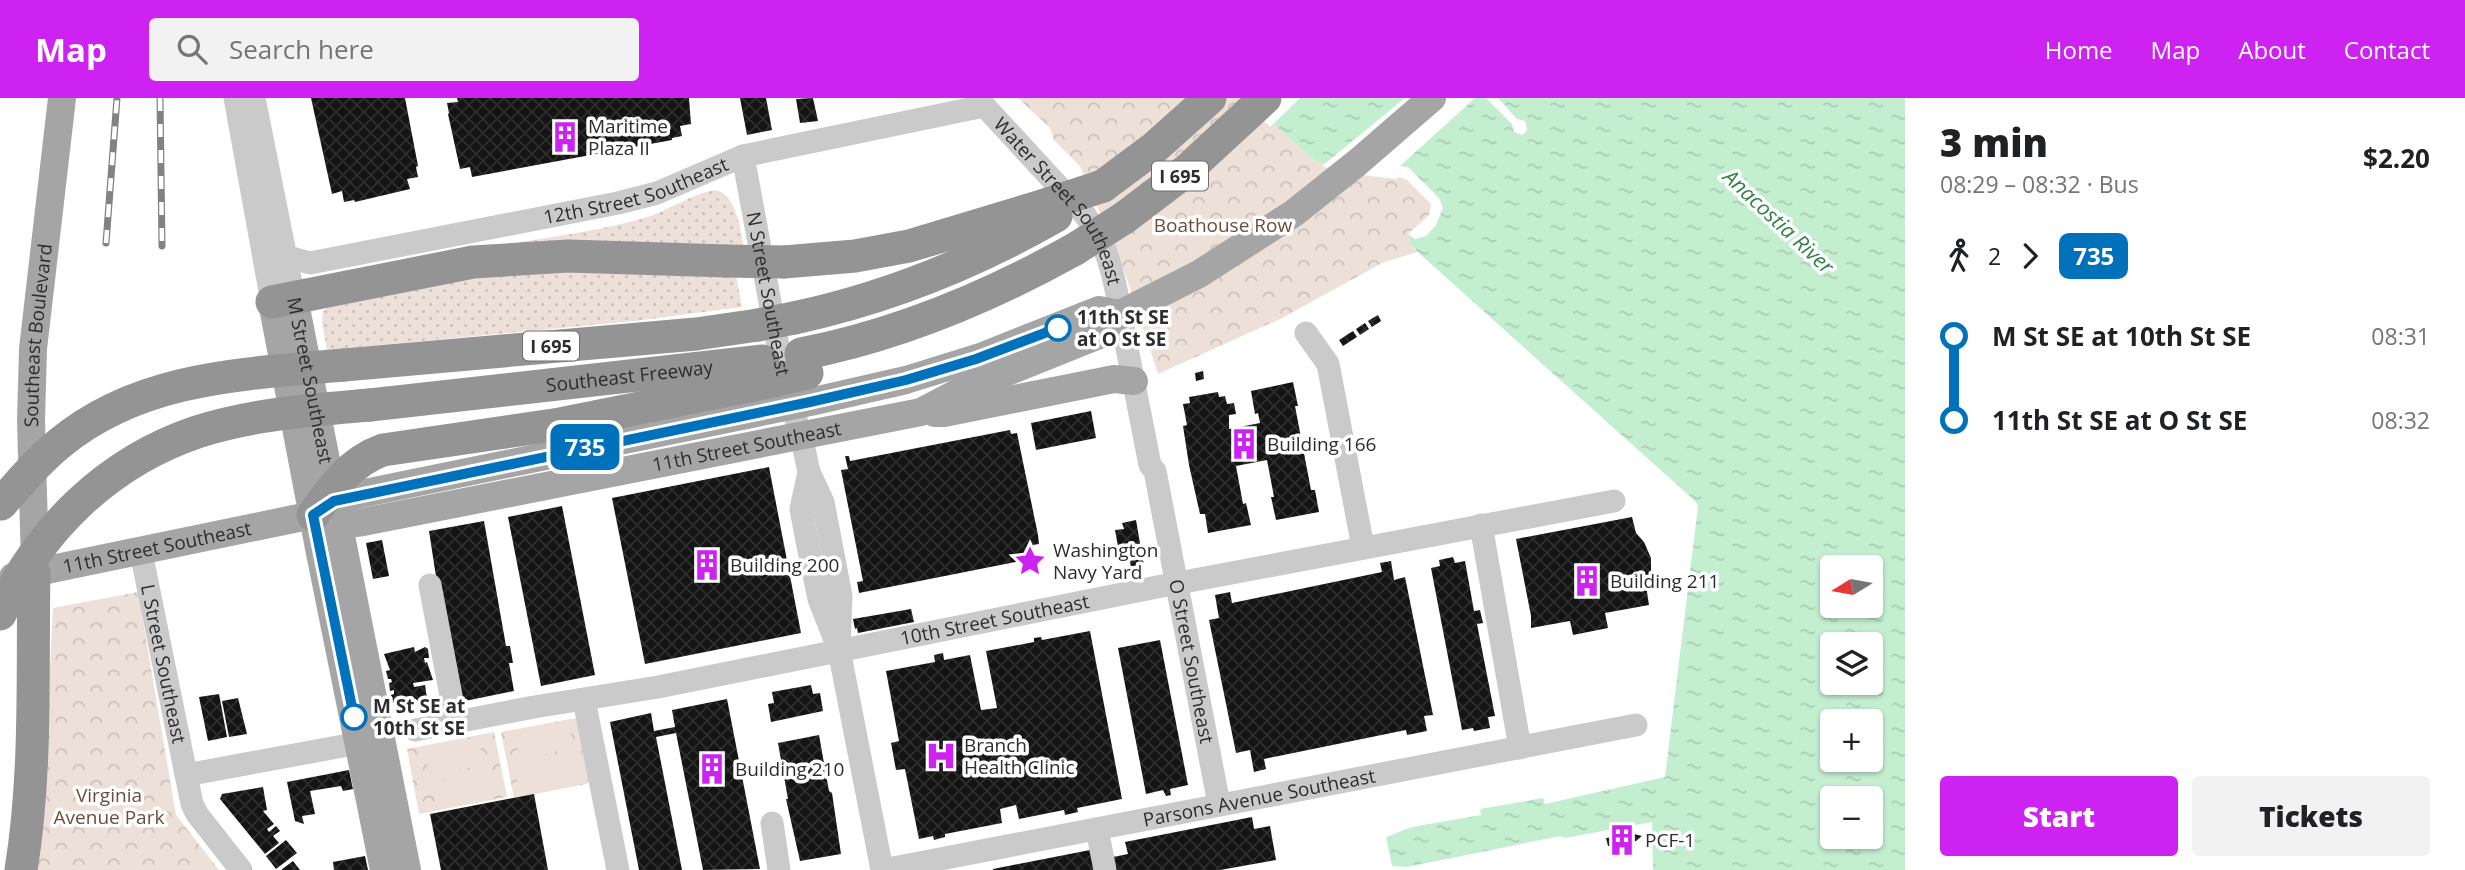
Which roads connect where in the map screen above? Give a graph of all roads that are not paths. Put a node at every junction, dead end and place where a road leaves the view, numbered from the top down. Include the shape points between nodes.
1 (62, 98) edge
2 (236, 98) edge
3 (254, 98) edge
4 (1265, 98) edge
5 (1432, 98) edge
6 (1208, 100) edge
7 (981, 102) edge
8 (743, 156) junction
9 (1051, 210) junction
10 (285, 256) junction
11 (283, 300) junction
12 (1121, 314) junction
13 (1306, 333) dead end
14 (766, 372) junction
15 (1134, 381) junction
16 (792, 406) junction
17 (922, 412) junction
18 (801, 435) junction
19 (1614, 501) dead end
20 (0, 506) edge
21 (330, 507) junction
22 (1481, 525) junction
23 (1363, 547) junction
24 (141, 552) junction
25 (34, 573) junction
26 (0, 580) edge
27 (1177, 583) junction
28 (430, 585) dead end
29 (0, 614) edge
30 (839, 650) junction
31 (584, 700) junction
32 (456, 722) junction
33 (1636, 725) dead end
34 (415, 730) dead end
35 (359, 743) junction
36 (1520, 748) junction
37 (186, 775) junction
38 (1219, 804) junction
39 (772, 823) dead end
40 (1097, 829) junction
41 (21, 870) edge
42 (241, 870) edge
43 (384, 870) edge
44 (407, 870) edge
45 (618, 870) edge
46 (779, 870) edge
47 (883, 870) edge
48 (1105, 870) edge

1 - 25 main road, Southeast Boulevard via 33,349
2 - 11 street, M Street Southeast
3 - 10 street, M Street Southeast
4 - 14 highway, Southeast Freeway / I 695, bridge via 1186,171 1076,249 1011,284 933,317
5 - 12 main road, 11th Street Southeast via 1359,163 1279,224 1190,279
6 - 9 highway, Southeast Freeway / I 695, bridge via 1103,186
7 - 8 street, 12th Street Southeast
7 - 12 street, Water Street Southeast via 1094,227 1110,262
8 - 10 street, 12th Street Southeast via 618,203 310,263
8 - 16 street, N Street Southeast
9 - 11 highway, bridge via 855,256 784,262 568,256 473,262
9 - 20 highway, Southeast Freeway / I 695, bridge via 1014,239 936,275 856,303 794,318 696,334 344,365 174,386 121,404 61,442
10 - 11 street, M Street Southeast
11 - 21 main road, M Street Southeast
12 - 15 street, O Street Southeast
12 - 16 main road, 11th Street Southeast via 1099,310 951,367
12 - 17 main road, 11th Street Southeast via 1104,333 965,389
13 - 23 street via 1328,364
14 - 21 highway via 560,424 383,450 360,461
14 - 29 highway, Southeast Freeway / I 695, bridge via 300,411 199,431 150,452 109,477 65,516 29,561
15 - 17 main road via 1114,379 944,413
15 - 27 street, O Street Southeast
16 - 18 street, N Street Southeast
16 - 21 main road, 11th Street Southeast
17 - 18 main road, 11th Street Southeast
18 - 21 main road, 11th Street Southeast
18 - 30 street, N Street Southeast via 809,472 823,502 841,596
19 - 22 street, 10th Street Southeast
21 - 24 main road, 11th Street Southeast
21 - 35 main road, M Street Southeast
21 - 44 main road, M Street Southeast
22 - 23 street, 10th Street Southeast
22 - 36 street
23 - 27 street, 10th Street Southeast
24 - 25 main road, 11th Street Southeast
24 - 37 street, L Street Southeast
25 - 26 main road, 11th Street Southeast
25 - 41 highway via 33,760
27 - 30 street, 10th Street Southeast
27 - 38 street, O Street Southeast
28 - 32 street
30 - 31 street, 10th Street Southeast
30 - 47 street, N Street Southeast
31 - 32 street, 10th Street Southeast
31 - 45 street
32 - 34 street, 10th Street Southeast
33 - 36 street, Parsons Avenue Southeast
35 - 37 street
35 - 43 main road, M Street Southeast
36 - 38 street, Parsons Avenue Southeast
37 - 42 street, L Street Southeast via 197,814
38 - 40 street, Parsons Avenue Southeast
39 - 46 street
40 - 47 street, Parsons Avenue Southeast
40 - 48 street

